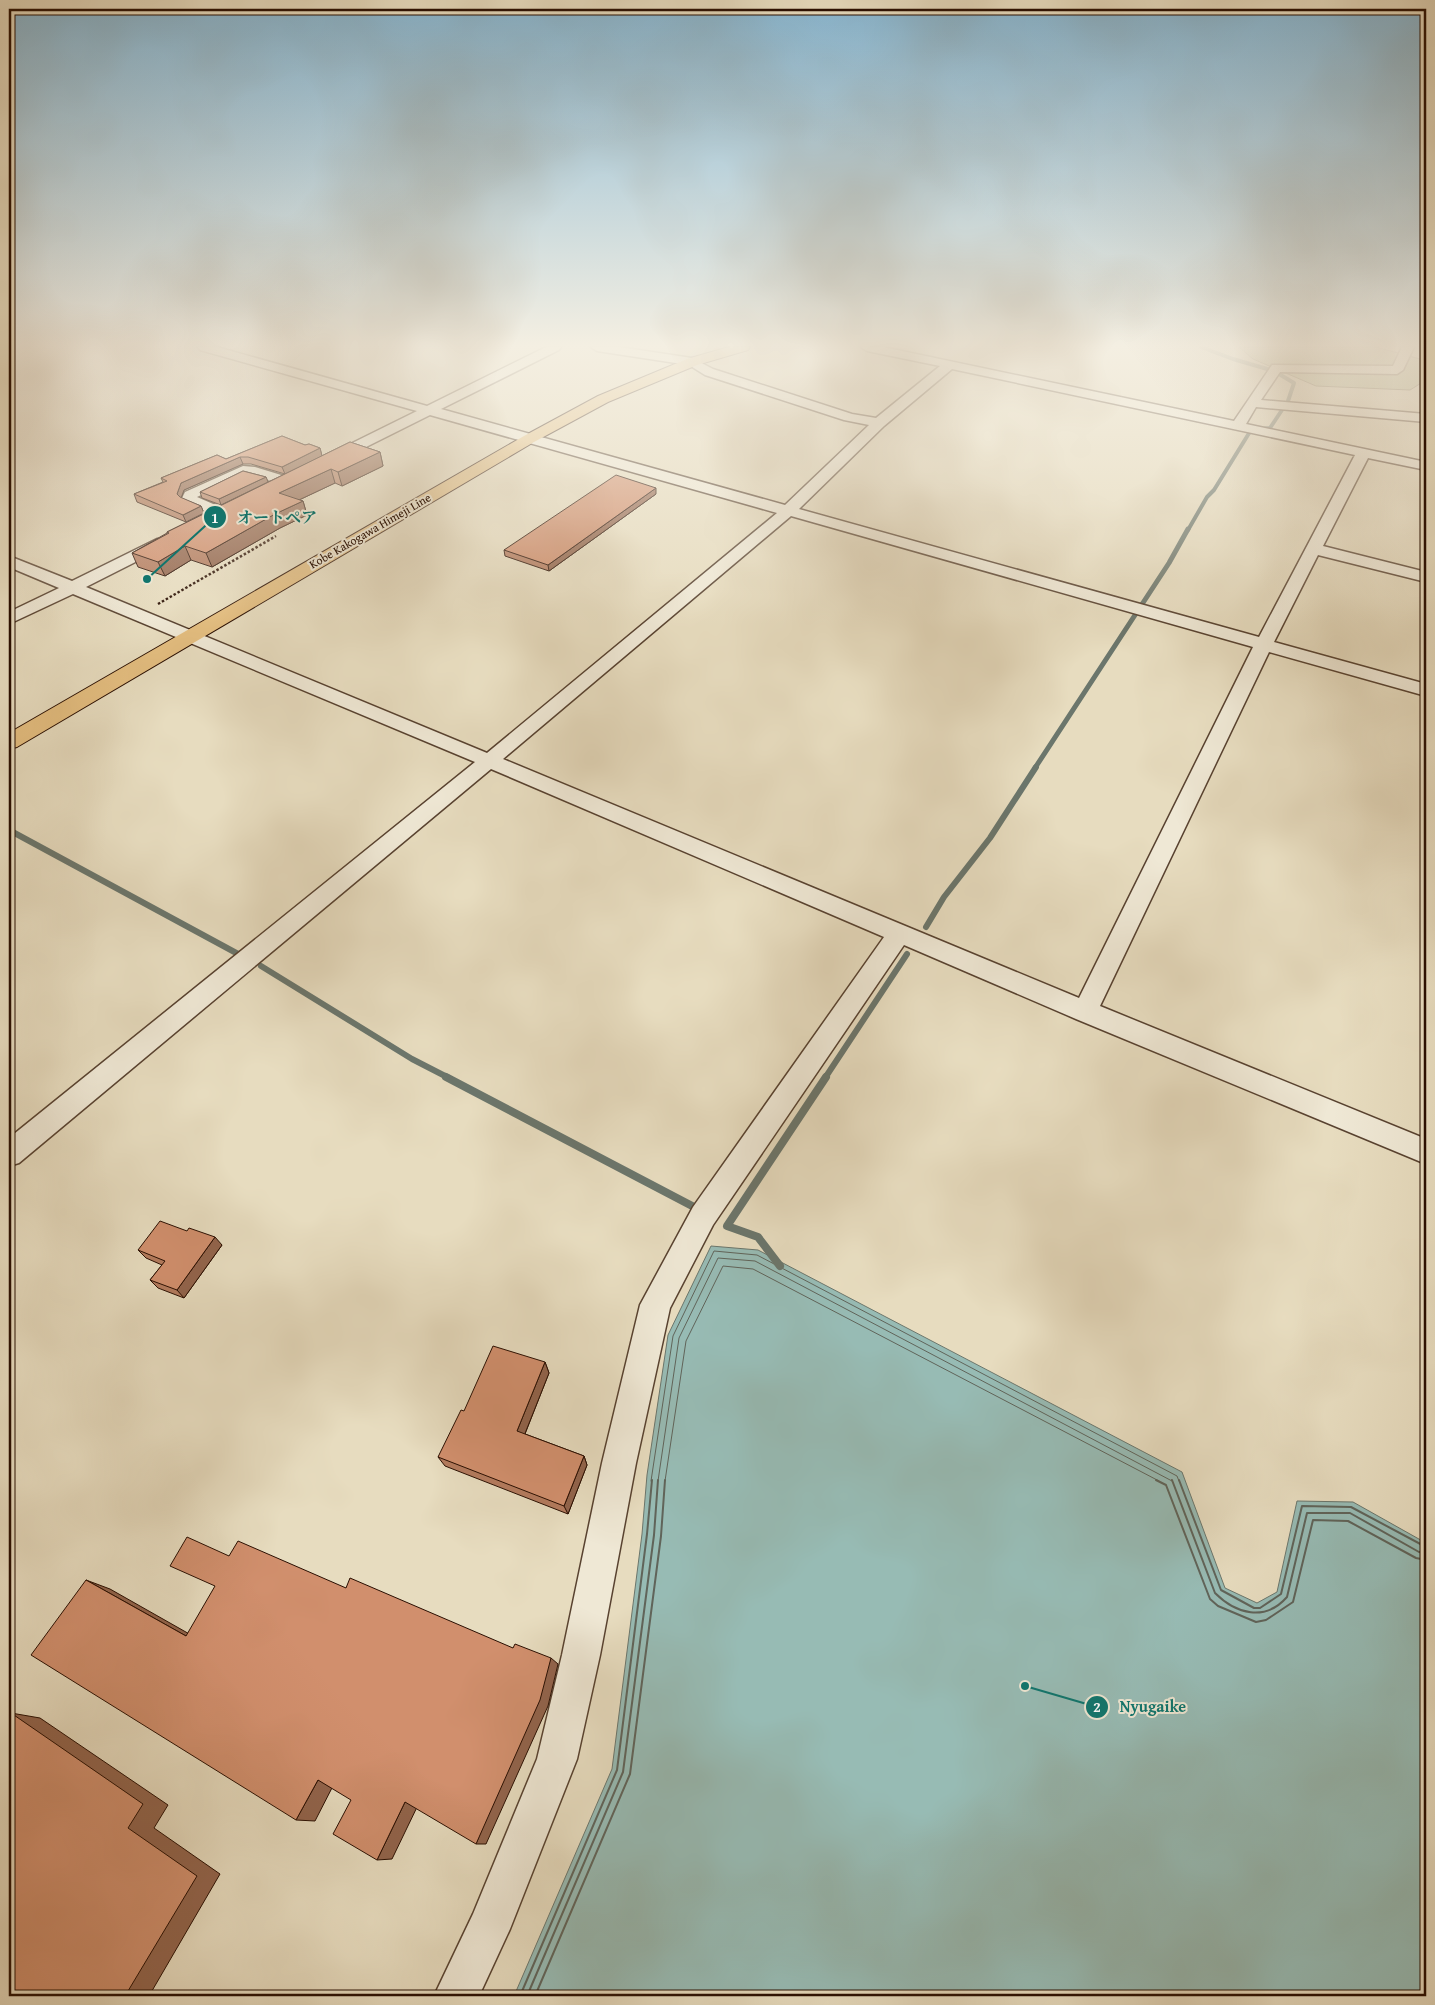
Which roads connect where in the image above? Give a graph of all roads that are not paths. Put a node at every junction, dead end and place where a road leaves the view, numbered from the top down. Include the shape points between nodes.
1 (367, 441) edge
2 (525, 441) edge
3 (534, 441) edge
4 (861, 441) edge
5 (1311, 441) edge
6 (1364, 452) junction
7 (1426, 466) edge
8 (286, 482) junction
9 (270, 489) edge
10 (238, 505) edge
11 (788, 511) junction
12 (222, 513) junction
13 (204, 522) edge
14 (178, 535) edge
15 (1314, 549) junction
16 (9, 560) edge
17 (1426, 577) edge
18 (73, 587) junction
19 (9, 619) edge
20 (191, 635) junction
21 (1264, 644) junction
22 (1426, 690) edge
23 (9, 742) edge
24 (489, 761) junction
25 (899, 934) junction
26 (1085, 1012) junction
27 (1426, 1152) edge
28 (9, 1154) edge
29 (456, 1996) edge

1 - 8 street
2 - 20 main road, Kobe Kakogawa Himeji Line
3 - 11 street
4 - 11 street
5 - 6 street
6 - 7 street
6 - 15 street
8 - 9 street
8 - 12 street via 243,470 190,495 189,500
10 - 12 street
11 - 21 street
11 - 24 street
12 - 13 street
14 - 18 street
15 - 17 street
15 - 21 street
16 - 18 street
18 - 19 street
18 - 20 street
20 - 23 main road, Kobe Kakogawa Himeji Line
20 - 24 street
21 - 22 street
21 - 26 street
24 - 25 street
24 - 28 street
25 - 26 street
25 - 29 street via 703,1216 655,1305 557,1760 488,1929
26 - 27 street

